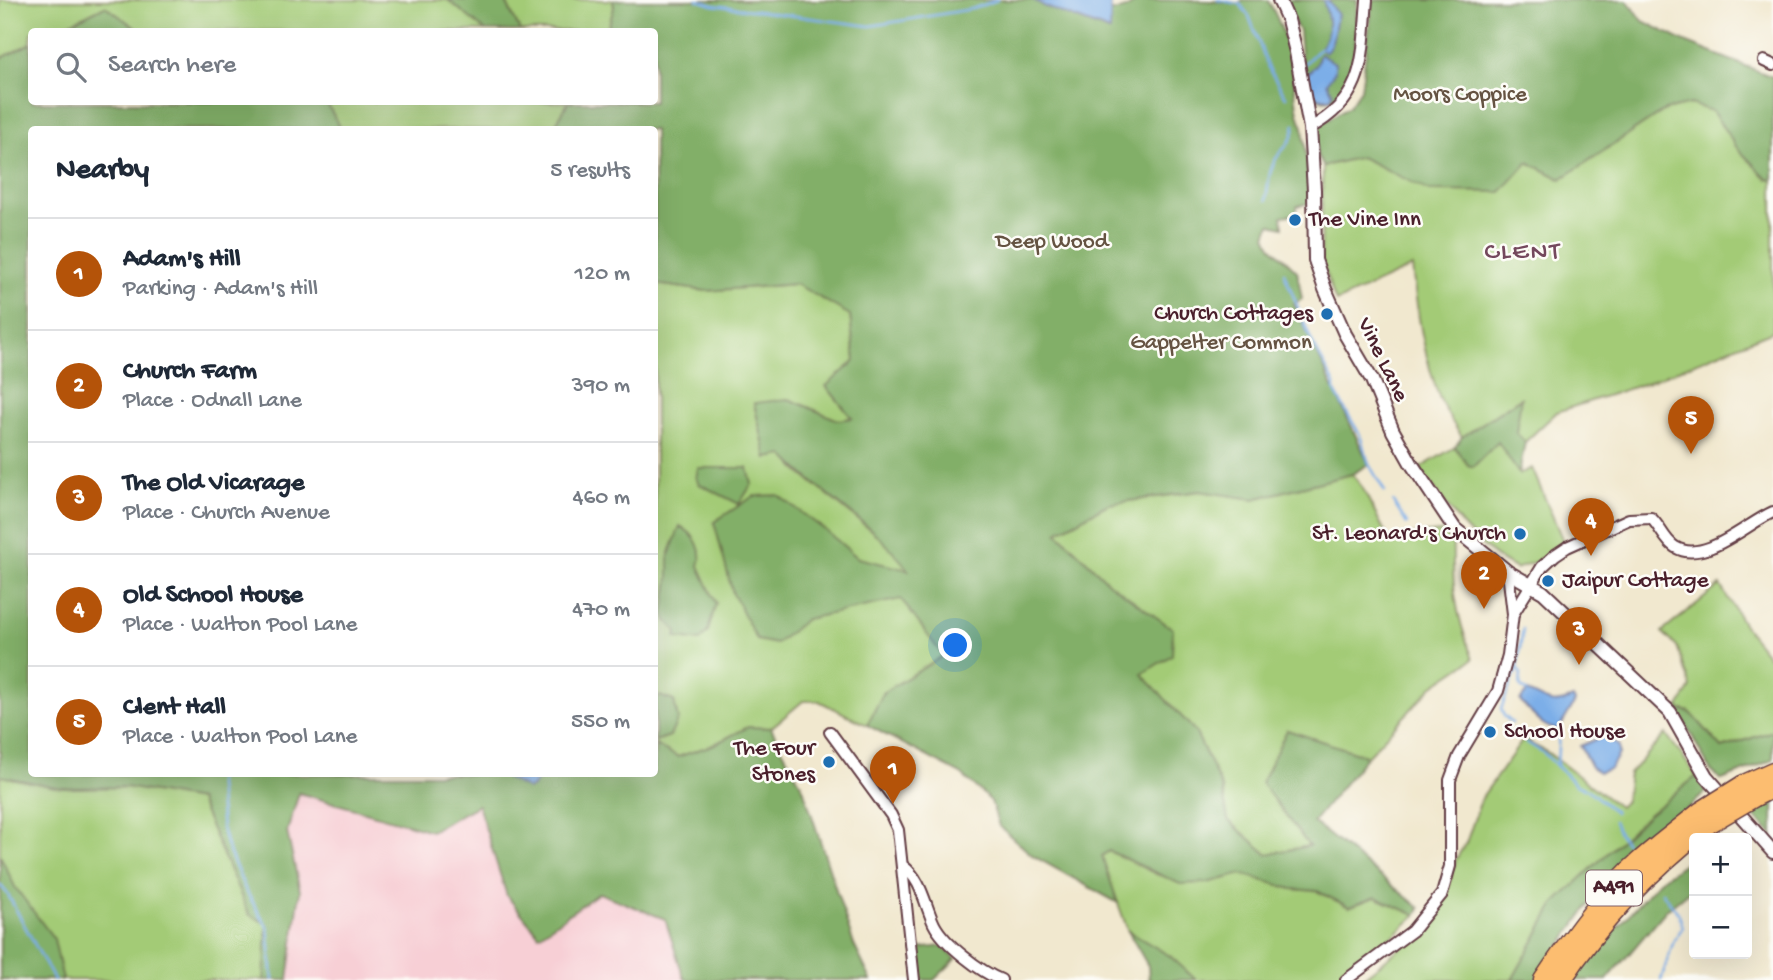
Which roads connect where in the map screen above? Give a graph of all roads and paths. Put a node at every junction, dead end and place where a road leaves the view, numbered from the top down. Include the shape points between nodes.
1 (1279, 0) edge
2 (1367, 0) edge
3 (1310, 128) junction
4 (1773, 512) edge
5 (1508, 572) junction
6 (1532, 585) junction
7 (1513, 614) junction
8 (831, 732) dead end
9 (1773, 771) edge
10 (1773, 788) edge
11 (1749, 790) junction
12 (1705, 818) junction
13 (1773, 852) edge
14 (903, 866) junction
15 (923, 895) junction
16 (906, 899) junction
17 (914, 980) edge
18 (1001, 980) edge
19 (1346, 980) edge
20 (1543, 980) edge
21 (1562, 980) edge

1 - 3 street, Vine Lane via 1296,52
2 - 3 street via 1354,87 1342,104
3 - 5 street, Vine Lane via 1315,260 1345,334 1372,380 1393,431 1455,530
4 - 6 street via 1696,552 1672,545 1651,518 1629,519 1562,550 1542,567
5 - 6 street, Vine Lane
5 - 7 street
6 - 7 street
6 - 13 street, Vine Lane via 1670,712 1706,776
7 - 19 street via 1498,691 1459,755 1450,780 1450,866 1441,894 1412,931
8 - 14 street via 891,815
9 - 11 highway, A491
10 - 11 highway, A491
11 - 12 highway, A491, bridge
12 - 20 highway, A491 via 1636,863 1562,950
12 - 21 highway, A491 via 1628,896
14 - 15 street via 914,874
14 - 16 street
15 - 16 street
15 - 18 street via 942,937 988,975
16 - 17 street

